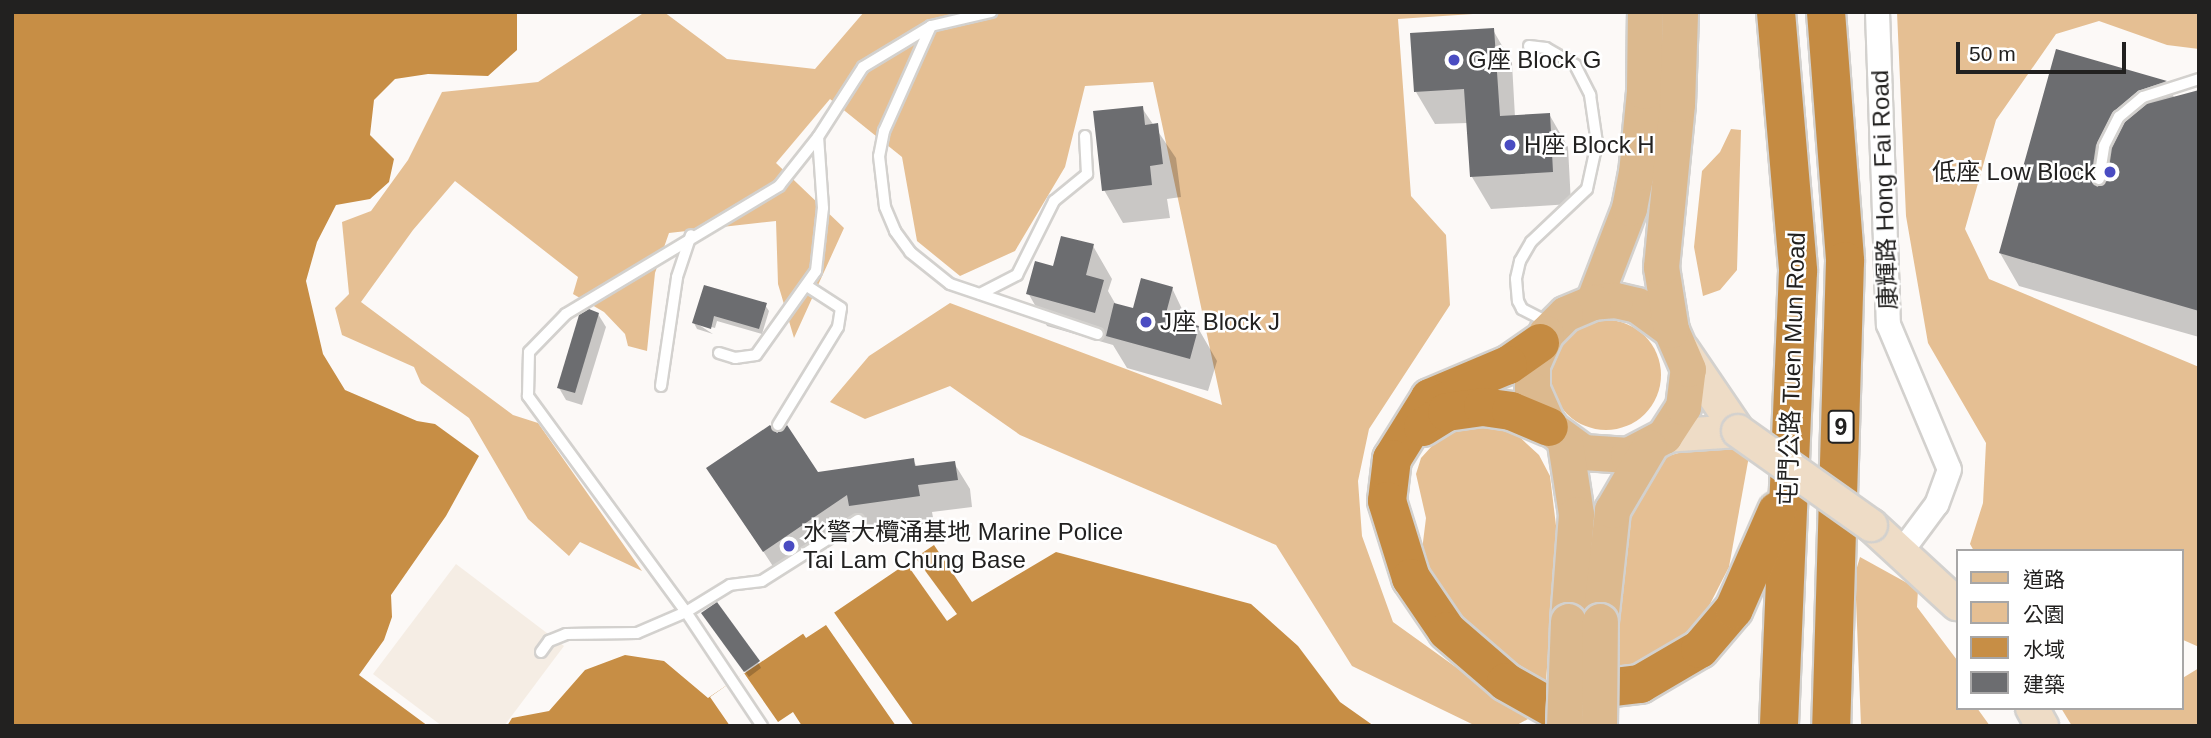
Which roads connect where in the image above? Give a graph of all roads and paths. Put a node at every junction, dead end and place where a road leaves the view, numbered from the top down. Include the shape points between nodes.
1 (991, 12) edge
2 (1645, 12) edge
3 (1680, 12) edge
4 (1776, 12) edge
5 (1826, 12) edge
6 (1877, 12) edge
7 (931, 26) junction
8 (1529, 46) dead end
9 (2199, 79) edge
10 (1084, 136) dead end
11 (818, 137) junction
12 (2099, 179) dead end
13 (691, 235) junction
14 (807, 286) junction
15 (980, 295) junction
16 (1593, 302) junction
17 (1546, 333) junction
18 (1098, 334) dead end
19 (1677, 340) junction
20 (719, 353) dead end
21 (661, 386) dead end
22 (778, 425) dead end
23 (1738, 431) junction
24 (1557, 435) junction
25 (1656, 441) junction
26 (1399, 444) junction
27 (1790, 472) junction
28 (858, 520) dead end
29 (1901, 551) junction
30 (1955, 602) edge
31 (686, 612) junction
32 (1584, 621) junction
33 (541, 652) dead end
34 (1480, 662) junction
35 (2033, 710) edge
36 (762, 726) edge
37 (1564, 726) edge
38 (1584, 726) edge
39 (1599, 726) edge
40 (1779, 726) edge
41 (1831, 726) edge
42 (2042, 726) edge

1 - 7 lane
2 - 16 main road via 1636,173 1629,208
3 - 19 main road via 1676,104 1661,231 1663,297
4 - 27 highway, 屯門公路 Tuen Mun Road / 9 via 1797,259
5 - 41 highway, 屯門公路 Tuen Mun Road / 9 via 1845,261
6 - 29 street, 康輝路 Hong Fai Road via 1888,324 1949,469 1936,504
7 - 11 lane via 863,67
7 - 15 lane via 884,131 880,182 885,207 910,252 950,284
8 - 17 lane via 1546,48 1575,65 1590,95 1597,143 1587,189 1531,242 1520,261 1516,279 1522,309
9 - 12 lane via 2143,97 2119,117 2104,146
10 - 15 lane via 1087,174 1054,201 1017,275
11 - 13 lane via 779,186
11 - 14 lane via 823,208 816,271
13 - 21 lane via 677,277
13 - 31 lane via 566,314 529,352 528,396
14 - 20 lane via 756,355 735,358
14 - 22 lane via 841,308 838,327
15 - 18 lane
16 - 17 main road
16 - 19 main road via 1637,305
17 - 24 main road via 1532,364 1532,388
17 - 26 highway via 1508,365 1430,398
19 - 23 main road
19 - 25 main road via 1688,389 1683,407
23 - 25 main road
23 - 29 main road, bridge
24 - 25 main road via 1606,457
24 - 26 highway via 1497,408 1465,408 1431,421
24 - 32 main road via 1576,514
25 - 32 main road via 1612,510
26 - 34 highway via 1389,473 1387,500 1403,559 1435,617
27 - 34 highway via 1772,527 1734,609 1700,649 1661,676 1620,689 1567,693 1531,687
27 - 40 highway, 屯門公路 Tuen Mun Road / 9
28 - 31 lane via 762,581 730,586
29 - 30 main road
31 - 33 lane via 637,633 566,635 549,641
31 - 36 lane
32 - 37 main road, bridge
32 - 39 main road, bridge
34 - 38 highway via 1534,700
35 - 42 main road

